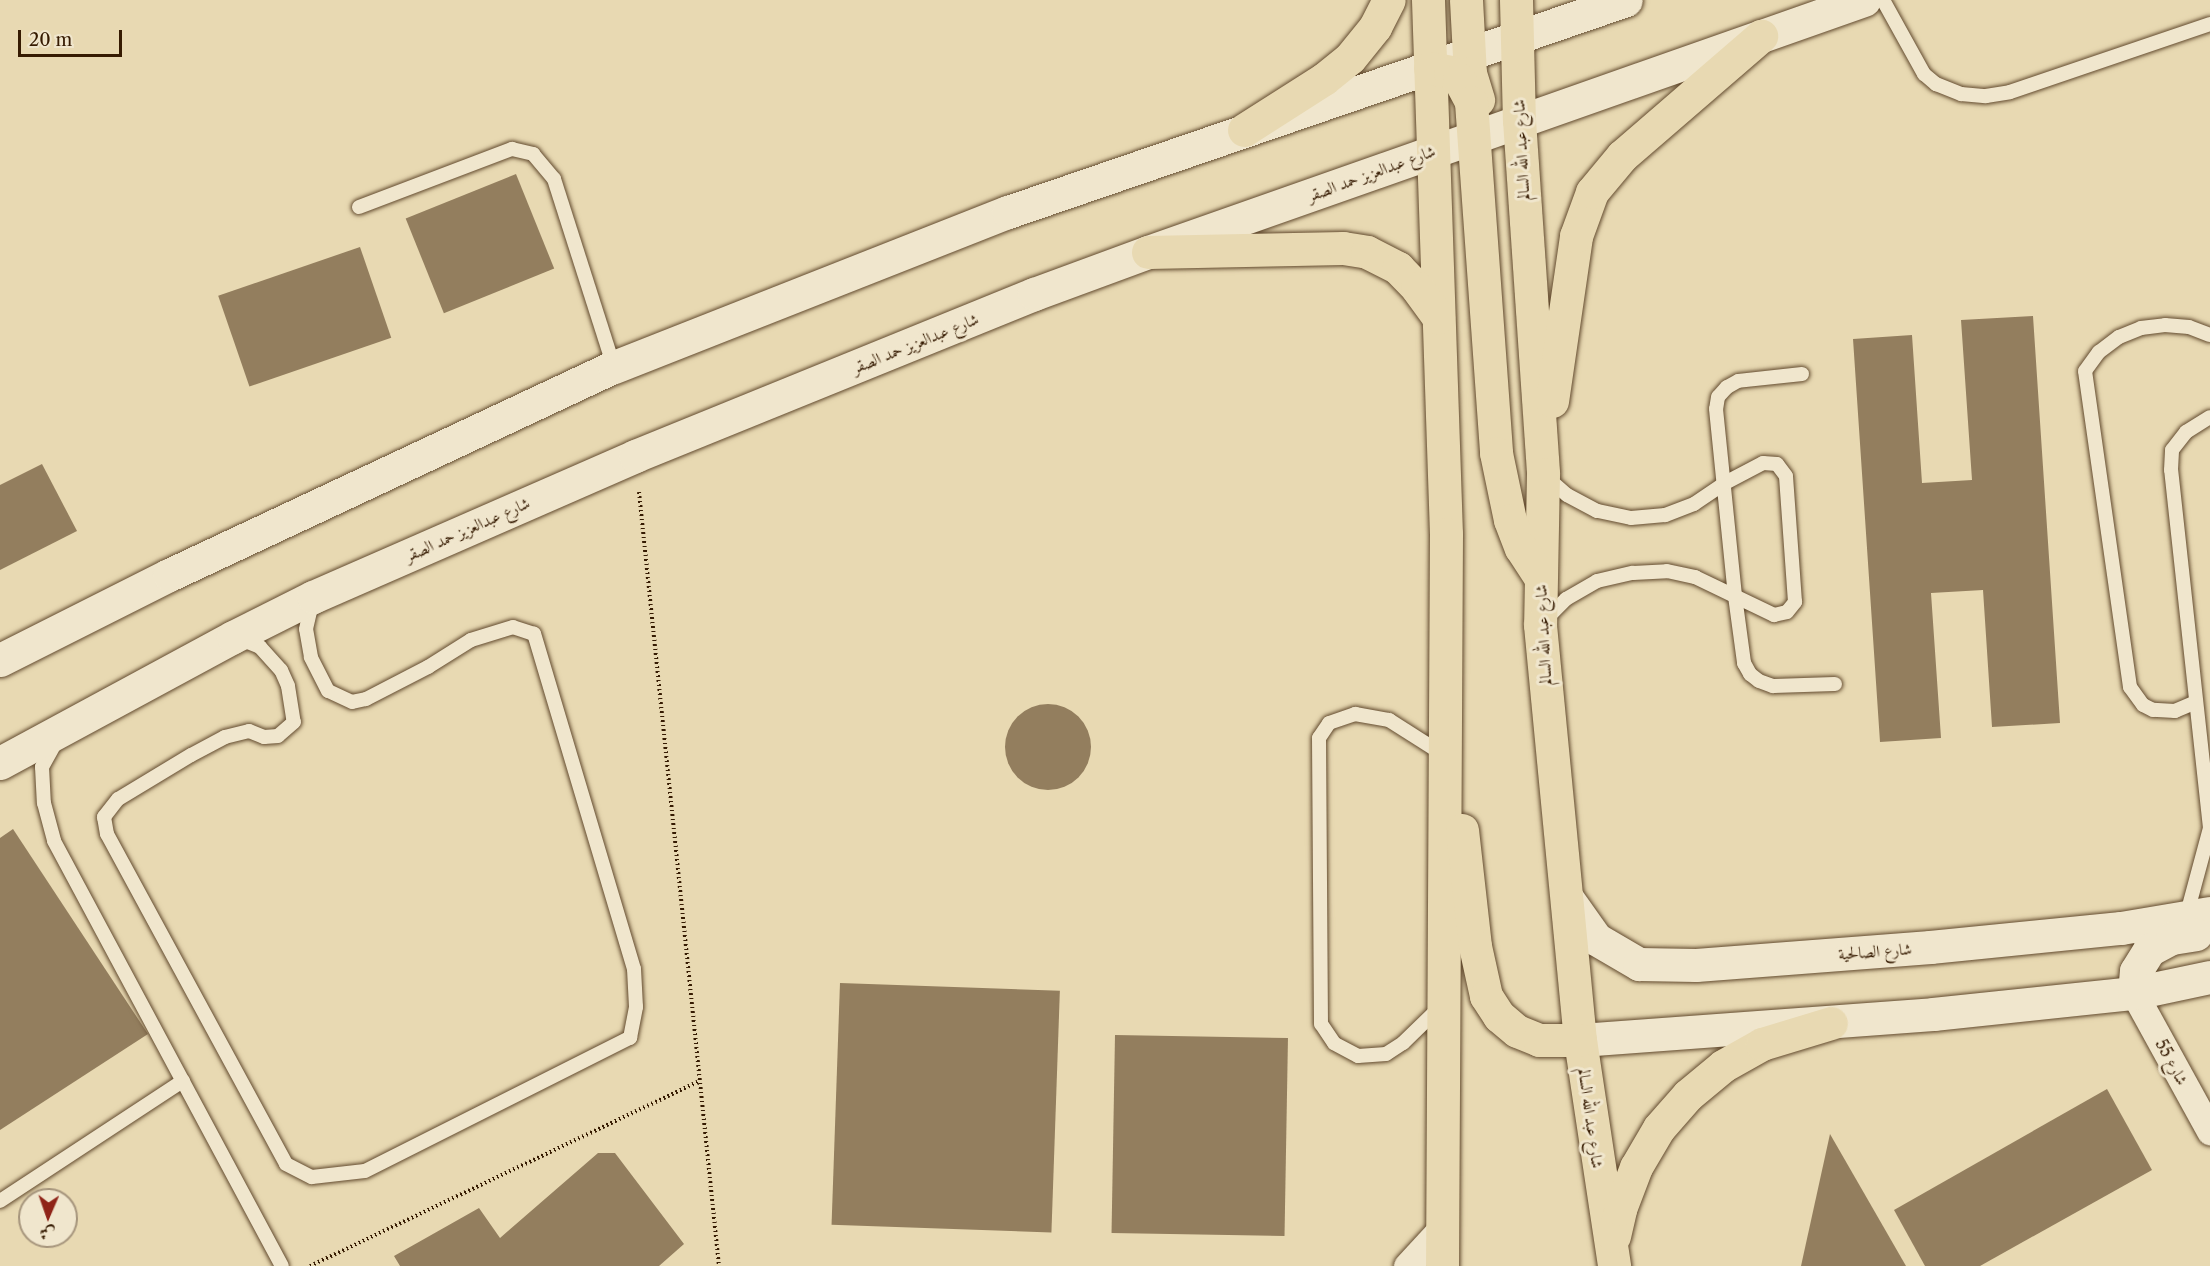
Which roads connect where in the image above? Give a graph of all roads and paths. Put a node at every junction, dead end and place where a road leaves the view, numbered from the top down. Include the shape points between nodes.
1 (1389, 0) edge
2 (1428, 0) edge
3 (1466, 0) edge
4 (1516, 0) edge
5 (1626, 0) edge
6 (1864, 0) edge
7 (1883, 0) edge
8 (2210, 24) edge
9 (1761, 36) junction
10 (1517, 39) junction
11 (1468, 55) junction
12 (1430, 68) junction
13 (1519, 120) junction
14 (1244, 130) junction
15 (1475, 135) junction
16 (1433, 150) junction
17 (359, 207) dead end
18 (1148, 252) junction
19 (1438, 317) junction
20 (2210, 335) edge
21 (614, 367) junction
22 (1802, 374) dead end
23 (2210, 417) edge
24 (635, 456) junction
25 (1543, 474) junction
26 (1725, 483) junction
27 (1446, 534) junction
28 (1540, 577) junction
29 (1735, 596) junction
30 (313, 597) junction
31 (1540, 625) junction
32 (233, 636) junction
33 (0, 660) edge
34 (1835, 684) dead end
35 (2196, 702) junction
36 (63, 729) junction
37 (1444, 756) junction
38 (0, 763) edge
39 (2210, 828) edge
40 (1567, 898) junction
41 (2202, 921) edge
42 (2210, 977) edge
43 (2134, 993) junction
44 (1443, 1005) junction
45 (1831, 1023) junction
46 (1580, 1040) junction
47 (183, 1081) junction
48 (699, 1081) junction
49 (2210, 1131) edge
50 (0, 1201) edge
51 (1442, 1228) junction
52 (1612, 1259) edge
53 (282, 1266) edge
54 (310, 1266) edge
55 (718, 1266) edge
56 (1407, 1266) edge
57 (1442, 1266) edge

1 - 14 main road via 1375,27 1350,58 1313,87
2 - 12 main road
3 - 11 main road
4 - 10 main road, شارع عبد الله السالم
5 - 10 main road
6 - 9 main road, شارع عبدالعزيز حمد الصقر
7 - 8 lane via 1924,74 1936,84 1961,94 1986,96 2010,92
9 - 13 main road, شارع عبدالعزيز حمد الصقر
9 - 25 main road via 1622,156 1603,175 1587,201 1574,248
10 - 11 main road
10 - 13 main road, شارع عبد الله السالم
11 - 12 main road
11 - 13 main road via 1478,101 1488,110
12 - 14 main road
12 - 15 main road via 1450,72 1463,83 1472,102
12 - 16 main road
13 - 15 main road, شارع عبدالعزيز حمد الصقر
13 - 25 main road, شارع عبد الله السالم
14 - 21 main road via 1008,212
15 - 16 main road, شارع عبدالعزيز حمد الصقر
15 - 28 main road via 1496,453 1510,520 1521,548
16 - 18 main road, شارع عبدالعزيز حمد الصقر
16 - 19 main road
17 - 21 lane via 512,149 533,154 554,179
18 - 19 main road via 1355,250 1378,256 1398,268
18 - 24 main road, شارع عبدالعزيز حمد الصقر via 1034,294
19 - 27 main road
20 - 35 lane via 2189,327 2141,328 2099,352 2085,371 2130,687 2143,705 2153,710 2175,711
21 - 33 main road via 169,575
22 - 26 lane via 1738,381 1718,397
23 - 35 lane via 2186,432 2172,450 2171,470
24 - 30 main road, شارع عبدالعزيز حمد الصقر
24 - 48 path
25 - 26 lane via 1567,495 1597,511 1631,518 1665,515 1694,504
25 - 28 main road, شارع عبد الله السالم
26 - 29 lane
26 - 29 lane via 1763,463 1777,464 1786,476 1795,602 1787,612 1774,615
27 - 37 main road
27 - 46 main road via 1461,825 1475,946 1486,996 1499,1016 1517,1031 1539,1040
28 - 31 main road, شارع عبد الله السالم
29 - 31 lane via 1695,577 1633,573 1597,581 1566,599
29 - 34 lane via 1744,663 1750,674 1773,686
30 - 32 main road, شارع عبدالعزيز حمد الصقر
30 - 32 lane via 306,629 311,657 328,691 352,702 366,699 418,672 471,640 513,627 534,634 634,969 636,1007 630,1038 364,1171 312,1177 286,1164 107,834 104,817 118,798 225,737 249,731 264,737 278,736 294,722 288,686 280,670 260,647
31 - 40 main road, شارع عبد الله السالم
32 - 36 main road, شارع عبدالعزيز حمد الصقر
35 - 39 lane
36 - 38 main road, شارع عبدالعزيز حمد الصقر
36 - 47 lane via 42,767 44,803 54,841
37 - 44 main road
37 - 44 lane via 1389,720 1355,714 1329,723 1319,738 1321,1024 1334,1043 1358,1056 1386,1054
39 - 41 lane
40 - 41 main road, شارع الصالحية via 1596,939 1639,964 1696,965
40 - 46 main road, شارع عبد الله السالم
41 - 43 main road via 2156,944 2139,964
42 - 43 main road
43 - 45 main road
43 - 49 street, شارع 55
44 - 51 main road
45 - 46 main road
45 - 52 main road via 1762,1044 1723,1066 1688,1095 1659,1128 1636,1167 1620,1209
46 - 52 main road, شارع عبد الله السالم
47 - 50 lane
47 - 53 lane
48 - 54 path
48 - 55 path
51 - 56 street
51 - 57 main road

